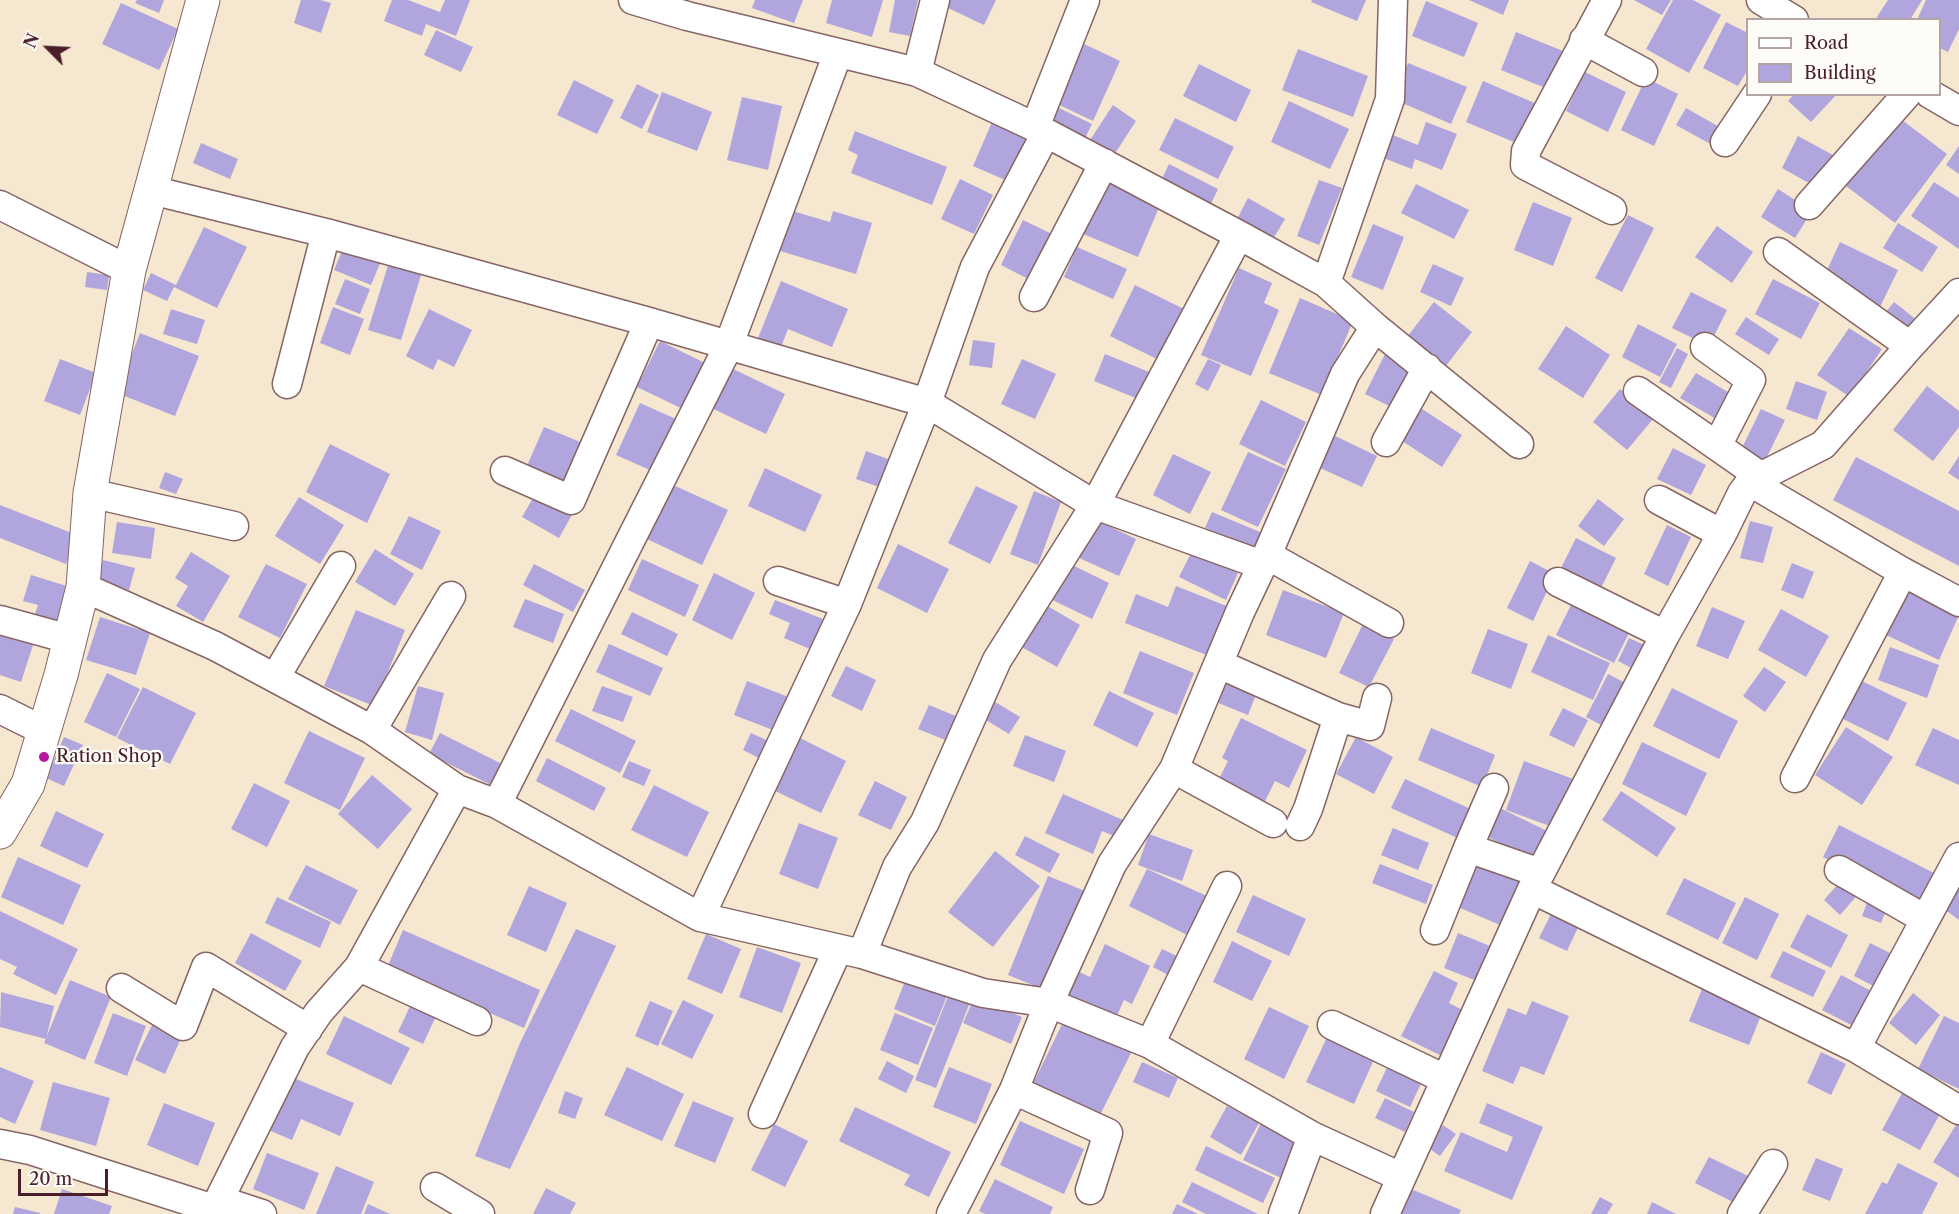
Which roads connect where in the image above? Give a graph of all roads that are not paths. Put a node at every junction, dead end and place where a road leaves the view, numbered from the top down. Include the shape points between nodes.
1 (204, 0) edge
2 (633, 0) edge
3 (935, 0) edge
4 (1085, 0) edge
5 (1393, 0) edge
6 (1607, 0) edge
7 (1761, 0) edge
8 (1791, 18) edge
9 (1584, 40) junction
10 (838, 53) junction
11 (917, 72) junction
12 (1643, 72) dead end
13 (1756, 96) edge
14 (1905, 96) edge
15 (1933, 96) edge
16 (1959, 111) edge
17 (1041, 130) junction
18 (1725, 142) dead end
19 (1104, 163) junction
20 (151, 190) junction
21 (0, 205) edge
22 (1809, 205) dead end
23 (1612, 210) dead end
24 (326, 233) junction
25 (1239, 235) junction
26 (1778, 252) dead end
27 (129, 270) junction
28 (1326, 284) junction
29 (1034, 297) dead end
30 (1956, 302) edge
31 (649, 322) junction
32 (1375, 327) junction
33 (1910, 346) junction
34 (728, 347) junction
35 (1705, 347) dead end
36 (1427, 368) junction
37 (287, 384) dead end
38 (1638, 391) dead end
39 (927, 403) junction
40 (1386, 442) dead end
41 (1519, 444) dead end
42 (1717, 446) junction
43 (505, 471) dead end
44 (1755, 479) junction
45 (90, 493) junction
46 (1659, 500) dead end
47 (1095, 505) junction
48 (234, 526) dead end
49 (1722, 534) junction
50 (1265, 560) junction
51 (341, 566) dead end
52 (1903, 572) junction
53 (778, 581) dead end
54 (1558, 582) dead end
55 (83, 587) junction
56 (451, 596) dead end
57 (1959, 602) edge
58 (847, 604) junction
59 (0, 620) edge
60 (1389, 623) dead end
61 (1665, 635) junction
62 (69, 639) junction
63 (1219, 664) junction
64 (275, 678) junction
65 (1377, 698) dead end
66 (0, 709) edge
67 (1338, 717) junction
68 (44, 730) junction
69 (372, 730) junction
70 (1174, 769) junction
71 (1795, 778) dead end
72 (1494, 788) dead end
73 (457, 789) junction
74 (496, 804) junction
75 (0, 832) edge
76 (1468, 848) junction
77 (1959, 857) edge
78 (1839, 870) dead end
79 (1536, 881) junction
80 (1227, 886) dead end
81 (700, 917) junction
82 (1925, 919) junction
83 (1435, 930) dead end
84 (850, 952) junction
85 (359, 967) junction
86 (121, 988) dead end
87 (1049, 1003) junction
88 (477, 1021) dead end
89 (1332, 1025) dead end
90 (308, 1029) junction
91 (1150, 1044) junction
92 (1856, 1048) junction
93 (1445, 1079) junction
94 (1014, 1090) junction
95 (1959, 1110) edge
96 (763, 1114) dead end
97 (1312, 1136) junction
98 (2, 1150) edge
99 (1773, 1164) dead end
100 (1401, 1178) junction
101 (435, 1186) dead end
102 (1090, 1190) dead end
103 (215, 1208) edge
104 (262, 1214) edge
105 (480, 1214) edge
106 (951, 1214) edge
107 (1283, 1214) edge
108 (1385, 1214) edge
109 (1742, 1214) edge

1 - 20 street
2 - 10 street
3 - 11 street
4 - 17 street
5 - 28 street via 1390,99
6 - 9 street
7 - 8 street
9 - 12 street
9 - 23 street via 1526,151 1525,165
10 - 11 street
10 - 34 street
11 - 17 street
13 - 18 street
14 - 22 street
15 - 16 street
17 - 19 street
17 - 39 street via 975,267
19 - 25 street
19 - 29 street
20 - 24 street
20 - 27 street
21 - 27 street
24 - 31 street
24 - 37 street
25 - 28 street
25 - 47 street
26 - 33 street
27 - 45 street
28 - 32 street
30 - 33 street
31 - 34 street
31 - 43 street via 571,500
32 - 36 street
32 - 50 street via 1345,374
33 - 44 street via 1823,445
34 - 39 street
34 - 74 street
35 - 42 street via 1751,380
36 - 40 street
36 - 41 street
38 - 42 street
39 - 47 street
39 - 58 street
42 - 44 street
44 - 49 street via 1742,493
44 - 52 street
45 - 48 street
45 - 55 street
46 - 49 street
47 - 50 street
47 - 84 street via 997,660 925,822
49 - 61 street
50 - 60 street
50 - 63 street
51 - 64 street
52 - 57 street
52 - 71 street
53 - 58 street
54 - 61 street
55 - 62 street
55 - 64 street via 215,646
56 - 69 street
58 - 81 street
59 - 62 street
61 - 79 street
62 - 68 street
63 - 67 street
63 - 70 street
64 - 69 street
65 - 67 street via 1370,726
66 - 68 street
67 - 70 street via 1308,809 1286,825
68 - 75 street via 28,784
69 - 73 street
70 - 87 street via 1113,864
72 - 76 street
73 - 74 street
73 - 85 street
74 - 81 street
76 - 79 street
76 - 83 street
77 - 82 street
78 - 82 street
79 - 92 street
79 - 93 street
80 - 91 street
81 - 84 street
82 - 92 street
84 - 87 street via 983,993
84 - 96 street
85 - 88 street
85 - 90 street
86 - 90 street via 183,1026 206,967
87 - 91 street
87 - 94 street
89 - 93 street
90 - 103 street via 295,1047
91 - 97 street
92 - 95 street
93 - 100 street
94 - 102 street via 1108,1133
94 - 106 street
97 - 100 street
97 - 107 street
98 - 103 street via 30,1150
99 - 109 street
100 - 108 street
101 - 105 street
103 - 104 street

